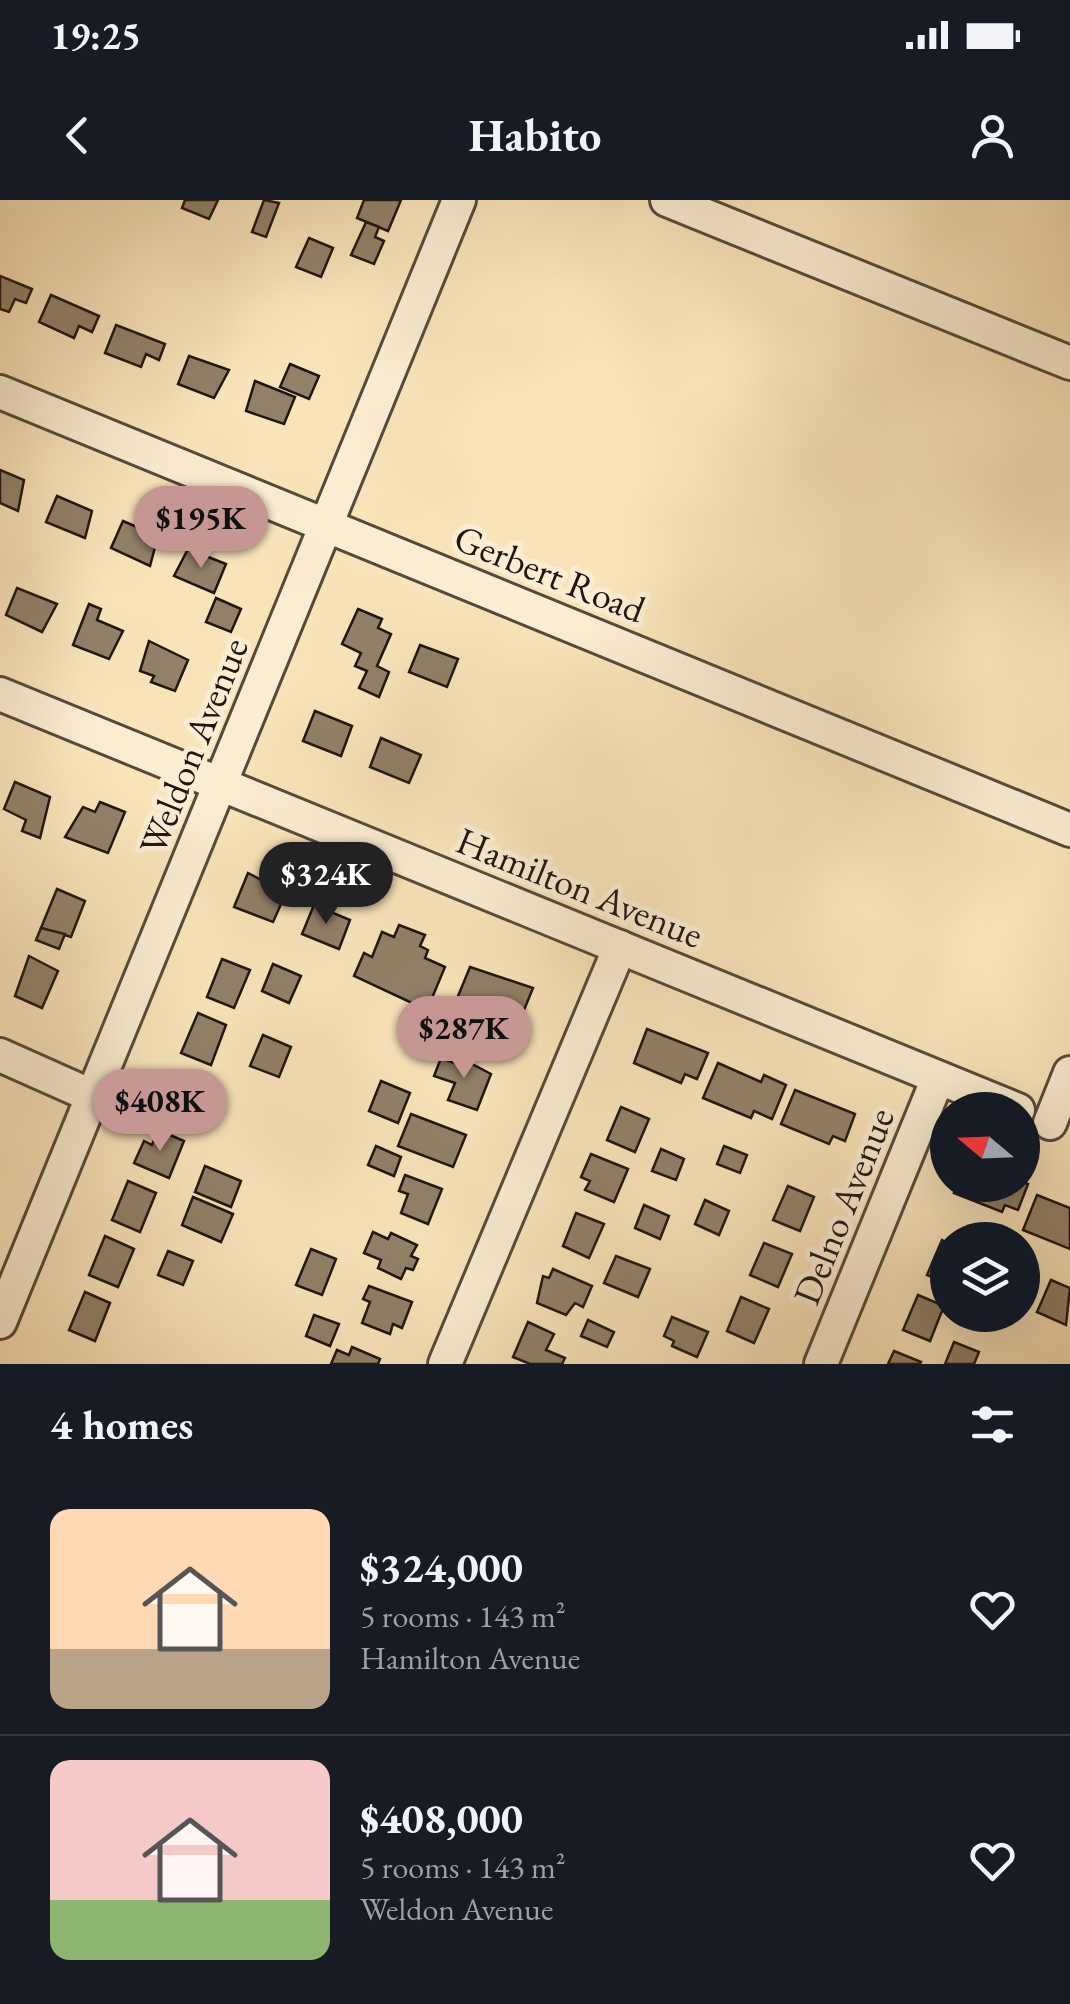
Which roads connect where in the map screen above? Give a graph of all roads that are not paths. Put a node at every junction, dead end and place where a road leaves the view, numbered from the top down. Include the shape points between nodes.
1 (460, 200) edge
2 (667, 200) edge
3 (1070, 363) edge
4 (0, 392) edge
5 (326, 525) junction
6 (0, 694) edge
7 (220, 783) junction
8 (1070, 830) edge
9 (620, 947) junction
10 (0, 1055) edge
11 (1070, 1073) edge
12 (938, 1078) junction
13 (973, 1092) edge
14 (92, 1096) junction
15 (1040, 1119) edge
16 (0, 1322) edge
17 (444, 1364) edge
18 (822, 1364) edge

1 - 5 street, Weldon Avenue
2 - 3 street
4 - 5 street, Gerbert Road
5 - 7 street, Weldon Avenue
5 - 8 street, Gerbert Road
6 - 7 street, Hamilton Avenue
7 - 9 street, Hamilton Avenue
7 - 14 street, Weldon Avenue
9 - 12 street, Hamilton Avenue
9 - 17 street
10 - 14 street
11 - 15 street
12 - 13 street, Hamilton Avenue
12 - 18 street, Delno Avenue
14 - 16 street, Weldon Avenue

